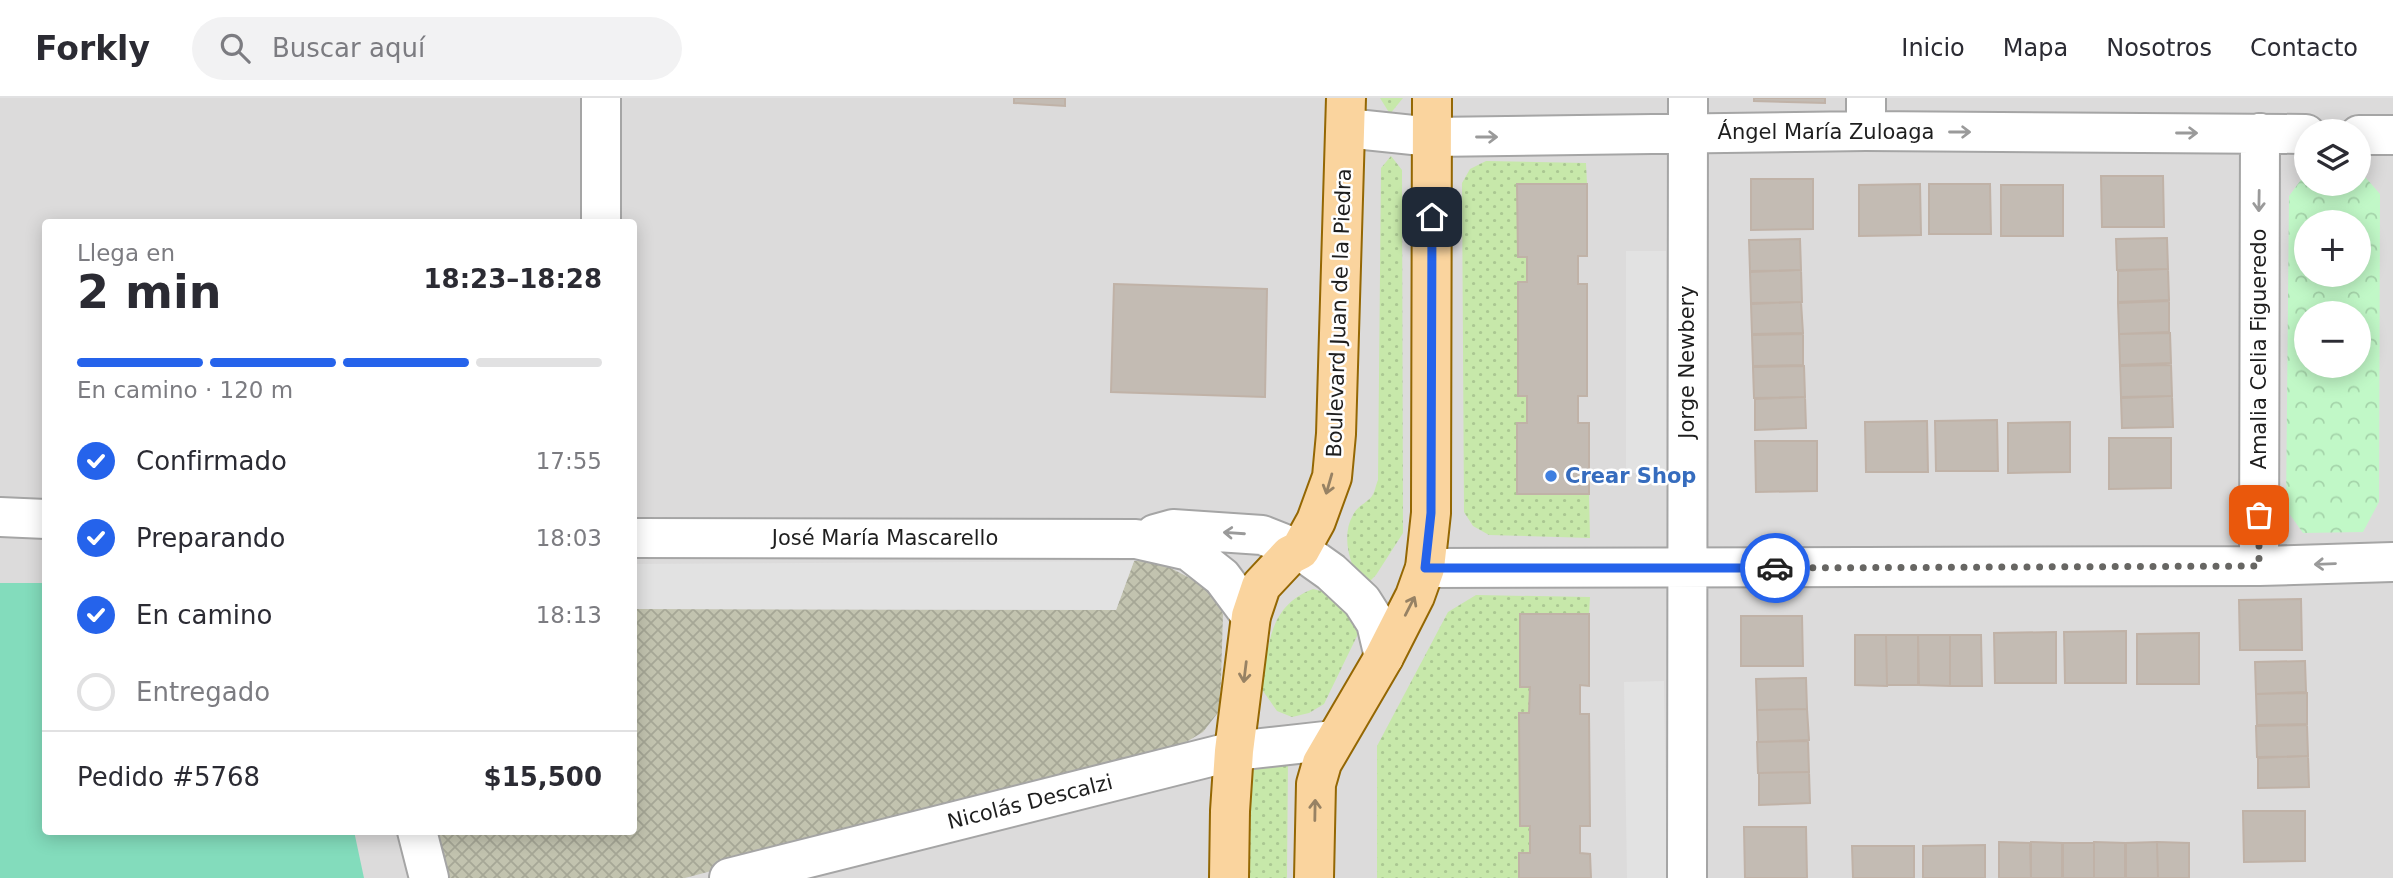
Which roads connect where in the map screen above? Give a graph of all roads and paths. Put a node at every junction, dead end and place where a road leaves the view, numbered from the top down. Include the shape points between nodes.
1 (601, 98) edge
2 (1432, 98) edge
3 (1346, 113) edge
4 (1688, 115) edge
5 (1866, 115) edge
6 (2260, 133) junction
7 (2294, 134) edge
8 (2371, 135) edge
9 (2393, 135) edge
10 (1432, 137) junction
11 (601, 219) edge
12 (0, 517) edge
13 (42, 519) edge
14 (637, 538) edge
15 (1136, 539) junction
16 (1300, 550) junction
17 (2393, 562) edge
18 (2259, 566) junction
19 (1425, 568) junction
20 (1686, 568) junction
21 (1251, 616) junction
22 (1384, 657) junction
23 (1334, 740) junction
24 (1234, 751) junction
25 (418, 835) edge
26 (429, 878) edge
27 (729, 878) edge
28 (1229, 878) edge
29 (1314, 878) edge
30 (1687, 878) edge

1 - 11 street
2 - 10 main road
3 - 10 street, Ángel María Zuloaga
3 -> 16 main road, Boulevard Juan de la Piedra via 1332,477
4 - 5 street, Ángel María Zuloaga
10 -> 4 street, Ángel María Zuloaga
4 - 20 street, Jorge Newbery
5 -> 6 street, Ángel María Zuloaga
6 - 7 street, Ángel María Zuloaga
6 -> 18 street, Amalia Celia Figueredo
8 - 9 street
10 - 19 main road via 1431,513
12 - 13 street
14 - 15 street, José María Mascarello
16 -> 15 street via 1262,535 1173,529
15 - 21 street via 1189,551 1222,577
16 - 21 main road, Boulevard Juan de la Piedra via 1261,586
16 - 22 street via 1362,601 1376,623
17 -> 18 street
18 - 20 street
19 - 20 street
22 -> 19 main road
20 - 30 street, Jorge Newbery
21 -> 24 main road, Boulevard Juan de la Piedra
22 - 23 main road
23 - 24 street, Nicolás Descalzi
29 -> 23 main road via 1316,784
24 - 27 street, Nicolás Descalzi
24 - 28 main road, Boulevard Juan de la Piedra
25 - 26 street

